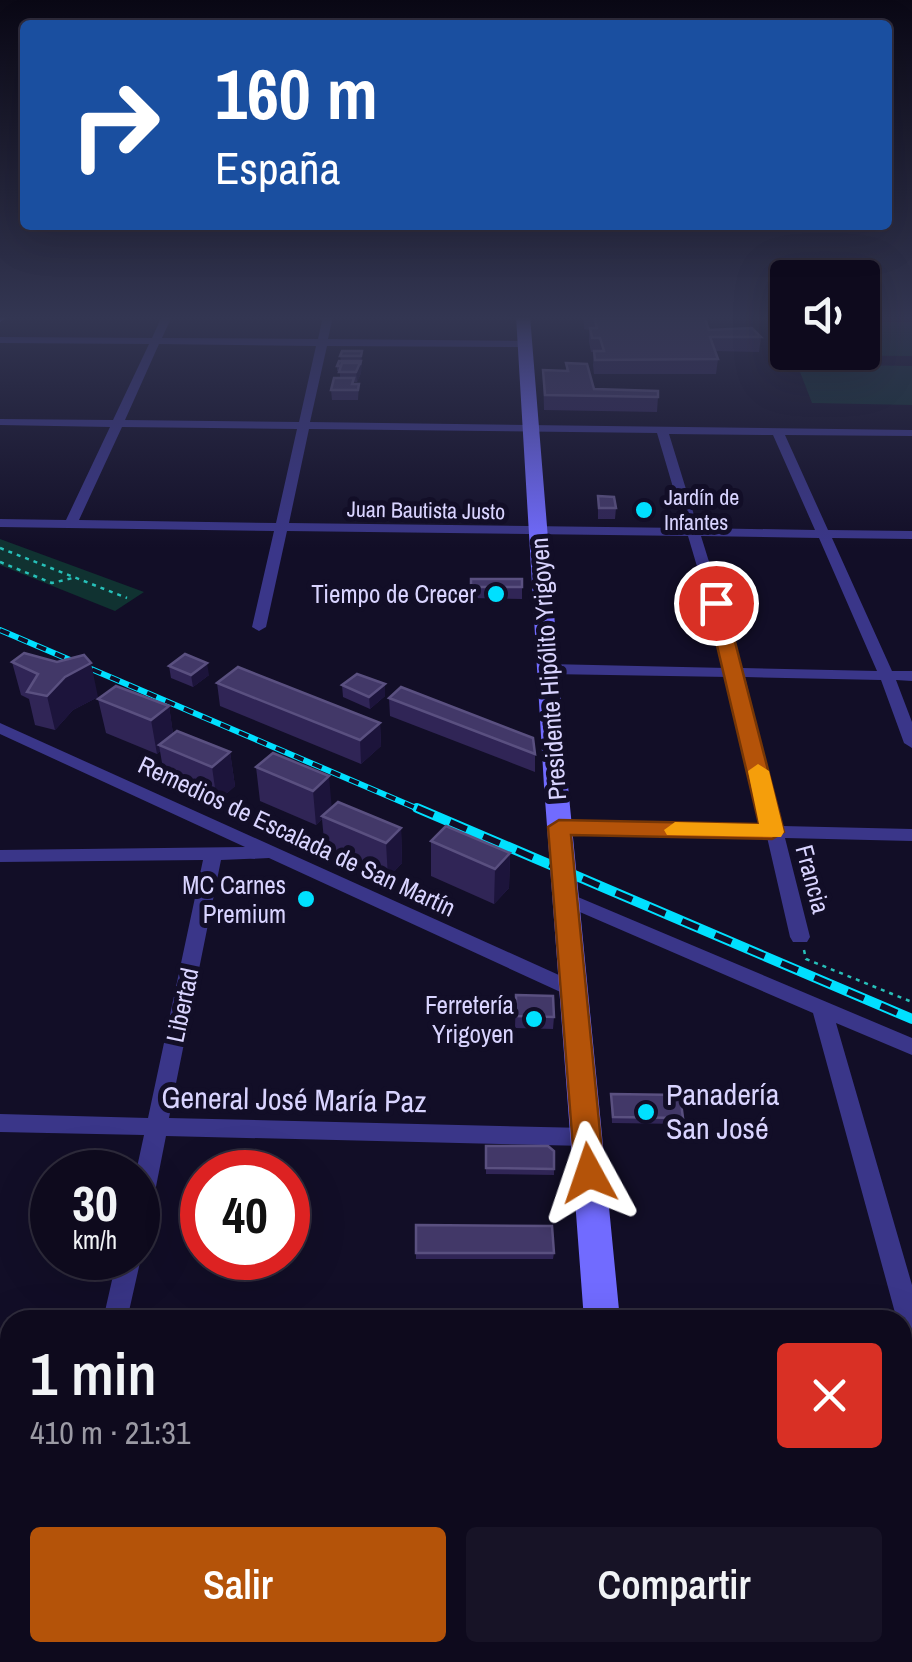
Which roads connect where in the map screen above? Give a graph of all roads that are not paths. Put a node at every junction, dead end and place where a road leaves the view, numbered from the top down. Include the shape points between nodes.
1 (131, 394) edge
2 (311, 394) edge
3 (528, 394) edge
4 (0, 422) edge
5 (116, 423) junction
6 (304, 427) junction
7 (531, 429) junction
8 (662, 430) junction
9 (778, 432) junction
10 (908, 433) edge
11 (912, 446) edge
12 (0, 523) edge
13 (71, 524) junction
14 (282, 527) junction
15 (538, 532) junction
16 (696, 533) junction
17 (824, 534) junction
18 (912, 535) edge
19 (259, 626) dead end
20 (549, 669) junction
21 (736, 673) junction
22 (887, 676) junction
23 (912, 676) edge
24 (0, 728) edge
25 (912, 743) edge
26 (559, 827) junction
27 (772, 832) junction
28 (912, 834) edge
29 (276, 852) junction
30 (213, 854) junction
31 (0, 856) edge
32 (566, 898) junction
33 (800, 938) road end
34 (574, 990) junction
35 (821, 1006) junction
36 (912, 1046) edge
37 (0, 1123) edge
38 (157, 1128) junction
39 (586, 1136) junction
40 (152, 1150) edge
41 (124, 1280) edge
42 (117, 1310) edge
43 (601, 1310) edge
44 (907, 1310) edge

1 - 5 street
2 - 6 street
3 - 7 street, Presidente Hipólito Yrigoyen
4 - 5 street
5 - 6 street
5 - 13 street
6 - 7 street
6 - 14 street
7 - 8 street
7 - 15 street, Presidente Hipólito Yrigoyen
8 - 9 street
8 - 16 street, Francia
9 - 10 street
9 - 17 street
10 - 11 street
12 - 13 street, Juan Bautista Justo
13 - 14 street, Juan Bautista Justo
14 - 15 street, Juan Bautista Justo
14 - 19 street
15 - 16 street, Juan Bautista Justo
15 - 20 street, Presidente Hipólito Yrigoyen
16 - 17 street, Juan Bautista Justo
16 - 21 street, Francia
17 - 18 street, Juan Bautista Justo
17 - 22 street
20 - 21 street
20 - 26 street, Presidente Hipólito Yrigoyen
21 - 22 street
21 - 27 street, Francia
22 - 23 street
22 - 25 street
24 - 29 street, Remedios de Escalada de San Martín
26 - 27 street
26 - 32 street, Presidente Hipólito Yrigoyen
27 - 28 street
27 - 33 street, Francia
29 - 30 street
29 - 34 street, Remedios de Escalada de San Martín
30 - 31 street
30 - 38 street, Libertad
32 - 34 street, Presidente Hipólito Yrigoyen
32 - 35 street
34 - 39 street, Presidente Hipólito Yrigoyen
35 - 36 street
35 - 44 street
37 - 38 street, General José María Paz
38 - 39 street, General José María Paz
38 - 40 street, Libertad
39 - 43 street, Presidente Hipólito Yrigoyen
41 - 42 street

